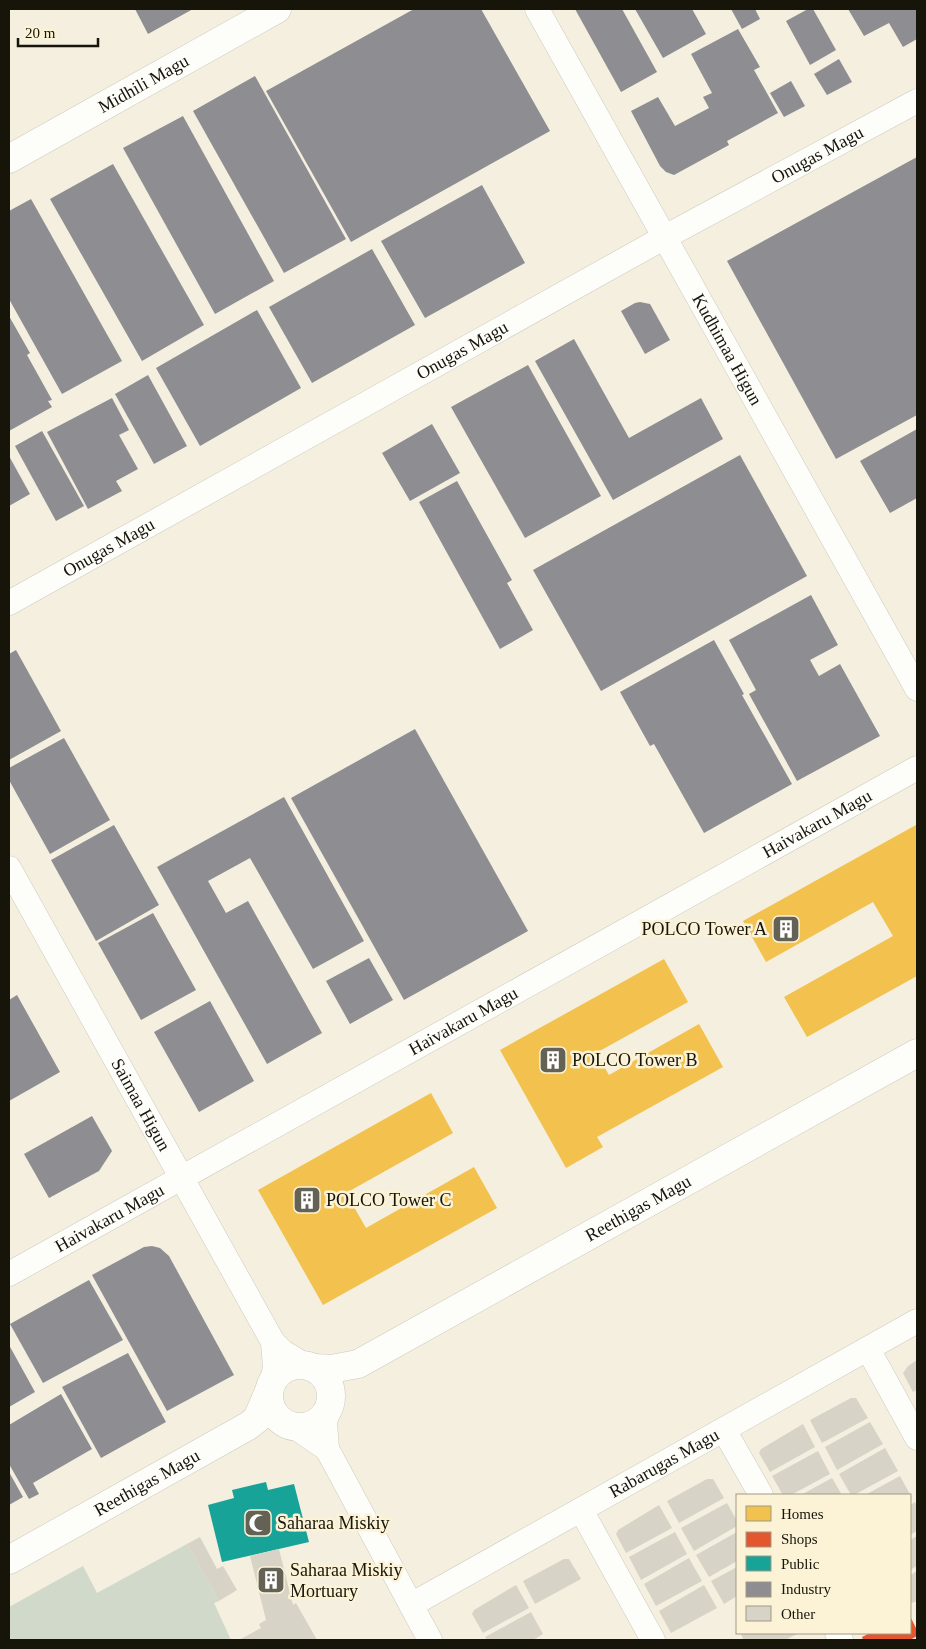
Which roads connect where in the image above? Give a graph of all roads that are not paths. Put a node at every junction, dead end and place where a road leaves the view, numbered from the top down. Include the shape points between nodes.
1 (277, 9) edge
2 (537, 9) edge
3 (917, 101) edge
4 (9, 159) edge
5 (665, 237) junction
6 (9, 603) edge
7 (917, 689) edge
8 (917, 768) edge
9 (9, 868) edge
10 (917, 1053) edge
11 (181, 1178) junction
12 (9, 1274) edge
13 (917, 1321) edge
14 (273, 1342) junction
15 (868, 1349) junction
16 (358, 1364) junction
17 (310, 1367) junction
18 (271, 1386) junction
19 (330, 1406) junction
20 (295, 1427) junction
21 (724, 1430) junction
22 (917, 1438) edge
23 (327, 1449) junction
24 (760, 1494) edge
25 (581, 1510) junction
26 (9, 1560) edge
27 (411, 1605) junction
28 (430, 1640) edge
29 (653, 1640) edge

1 - 4 street, Midhili Magu
2 - 5 street, Kudhimaa Higun
3 - 5 street, Onugas Magu
5 - 6 street, Onugas Magu
5 - 7 street, Kudhimaa Higun
8 - 11 street, Haivakaru Magu
9 - 11 street, Saimaa Higun
10 - 16 street, Reethigas Magu
11 - 12 street, Haivakaru Magu
11 - 14 street, Saimaa Higun
13 - 15 street, Rabarugas Magu
14 - 17 street, Saimaa Higun via 283,1352
14 - 18 street, Saimaa Higun via 275,1367
15 - 21 street, Rabarugas Magu
15 - 22 street
16 - 17 street, Reethigas Magu via 331,1369
16 - 19 street, Reethigas Magu via 347,1374
17 - 18 street via 295,1365 286,1368 278,1373
17 - 19 street via 328,1382
18 - 20 street via 269,1400 272,1410
18 - 26 street, Reethigas Magu via 257,1419 248,1426
19 - 20 street via 314,1424
19 - 23 street via 325,1422
20 - 23 street
21 - 24 street
21 - 25 street, Rabarugas Magu
23 - 27 street
25 - 27 street, Rabarugas Magu
25 - 29 street
27 - 28 street

